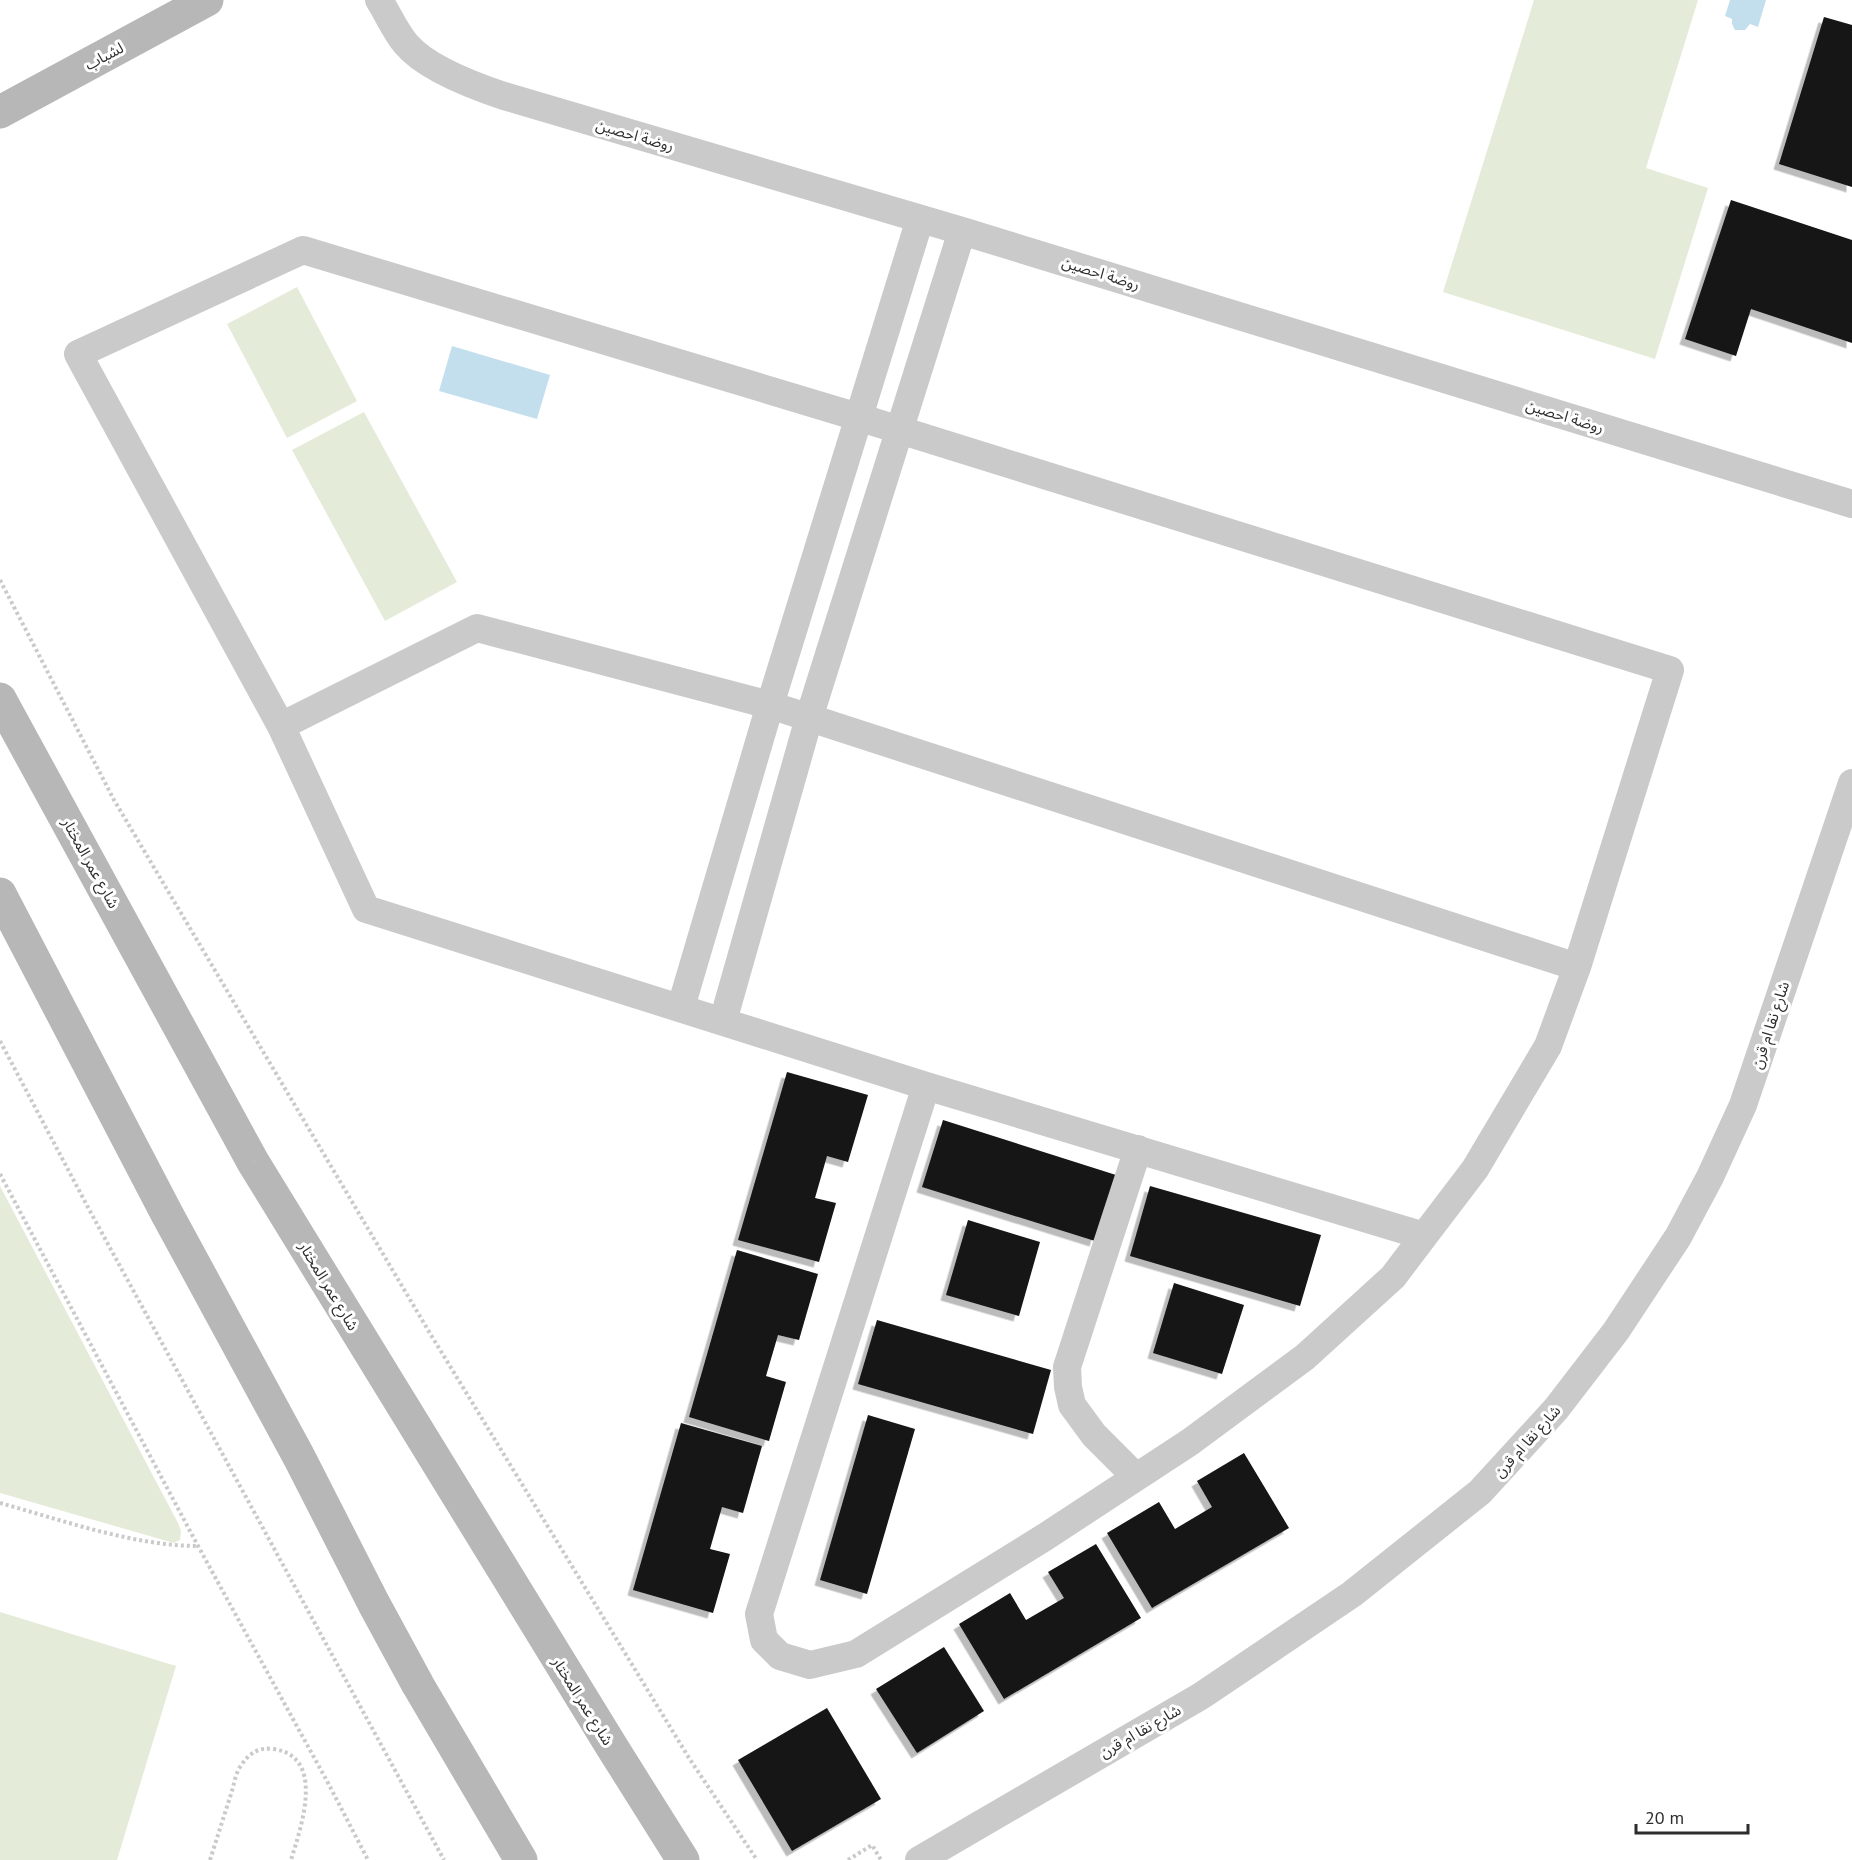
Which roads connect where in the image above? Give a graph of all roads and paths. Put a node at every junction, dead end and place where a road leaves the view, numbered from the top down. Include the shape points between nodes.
1 (207, 0) edge
2 (379, 0) edge
3 (0, 112) edge
4 (920, 219) junction
5 (962, 231) junction
6 (858, 417) junction
7 (899, 430) junction
8 (1852, 504) edge
9 (0, 580) edge
10 (0, 699) edge
11 (770, 705) junction
12 (809, 718) junction
13 (281, 726) junction
14 (1852, 783) edge
15 (0, 894) edge
16 (1577, 967) junction
17 (681, 1007) junction
18 (723, 1021) junction
19 (0, 1041) edge
20 (926, 1086) junction
21 (1138, 1149) junction
22 (0, 1174) edge
23 (1424, 1236) junction
24 (1136, 1477) junction
25 (0, 1503) edge
26 (198, 1546) junction
27 (520, 1859) edge
28 (210, 1860) edge
29 (291, 1860) edge
30 (368, 1860) edge
31 (444, 1860) edge
32 (683, 1860) edge
33 (757, 1860) edge
34 (848, 1860) edge
35 (882, 1860) edge
36 (919, 1860) edge

1 - 3 main road, لشباب
2 - 4 street, روضة احصين via 406,44 431,64 469,84
4 - 5 street, روضة احصين
4 - 6 street
5 - 7 street
5 - 8 street, روضة احصين
6 - 7 street
6 - 11 street
6 - 13 street via 303,250 78,354
7 - 12 street
7 - 16 street via 1670,670
9 - 33 path via 114,800 430,1335 689,1758
10 - 32 main road, شارع عمر المختار via 253,1162
11 - 12 street
11 - 13 street via 477,628
11 - 17 street
12 - 16 street
12 - 18 street
13 - 17 street via 366,909
14 - 36 street, شارع نقا ام قرن via 1743,1105 1710,1177 1678,1237 1617,1331 1556,1409 1480,1492 1352,1594 1201,1696
15 - 27 main road via 374,1604
16 - 23 street via 1548,1046 1475,1169
17 - 18 street
18 - 20 street
19 - 31 path
20 - 21 street
20 - 24 street via 759,1614 764,1640 780,1656 810,1665 856,1654
21 - 23 street
21 - 24 street via 1067,1368 1072,1405 1094,1435
22 - 26 path
23 - 24 street via 1393,1277 1305,1357
25 - 26 path via 173,1546
26 - 30 path
28 - 29 path via 239,1769 262,1748 284,1751 294,1757 302,1766 307,1783
34 - 35 path via 872,1845

